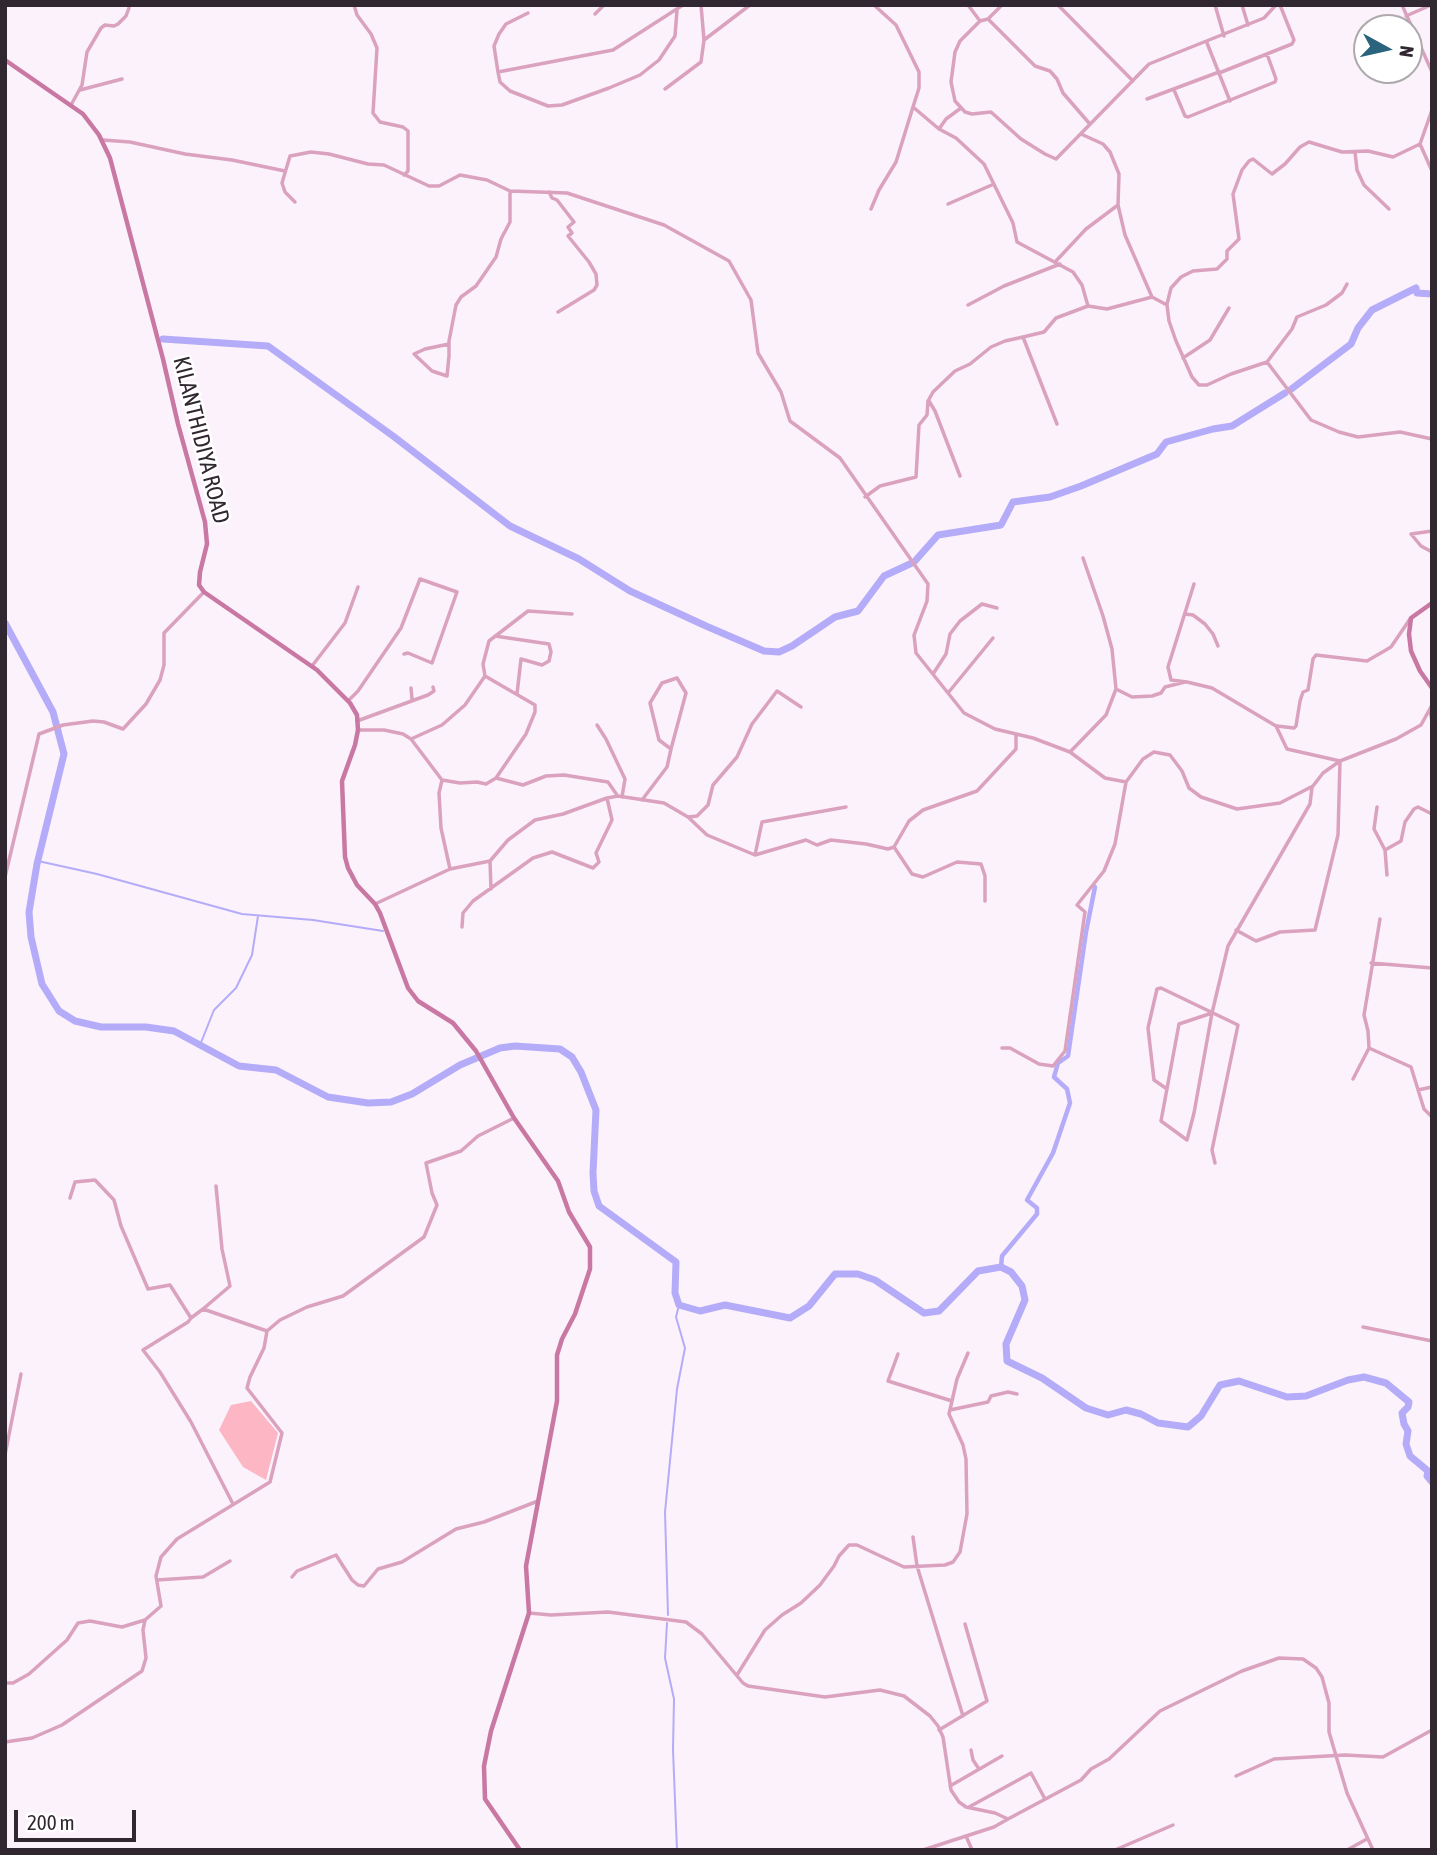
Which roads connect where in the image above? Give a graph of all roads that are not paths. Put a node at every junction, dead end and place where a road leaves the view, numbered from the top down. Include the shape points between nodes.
1 (354, 5) edge
2 (604, 5) edge
3 (682, 5) edge
4 (701, 5) edge
5 (750, 5) edge
6 (874, 5) edge
7 (968, 5) edge
8 (1002, 5) edge
9 (1058, 5) edge
10 (1215, 5) edge
11 (1242, 5) edge
12 (1278, 5) edge
13 (1431, 5) edge
14 (129, 8) dead end
15 (677, 10) junction
16 (528, 13) dead end
17 (595, 14) dead end
18 (1411, 14) edge
19 (988, 19) junction
20 (980, 21) junction
21 (1248, 25) junction
22 (1224, 36) junction
23 (704, 40) junction
24 (1207, 43) junction
25 (1267, 54) junction
26 (1423, 56) edge
27 (5, 60) edge
28 (498, 72) junction
29 (1219, 72) junction
30 (1432, 72) edge
31 (122, 79) dead end
32 (1133, 81) junction
33 (665, 89) dead end
34 (80, 90) junction
35 (1174, 90) junction
36 (1147, 99) dead end
37 (1230, 101) junction
38 (70, 106) junction
39 (914, 107) junction
40 (961, 108) junction
41 (1432, 110) edge
42 (1089, 123) junction
43 (939, 129) junction
44 (1081, 134) junction
45 (103, 140) junction
46 (1420, 144) junction
47 (1355, 152) junction
48 (285, 171) junction
49 (1432, 171) edge
50 (404, 174) junction
51 (994, 184) junction
52 (510, 191) junction
53 (550, 192) junction
54 (295, 202) dead end
55 (948, 204) dead end
56 (1118, 205) junction
57 (871, 209) dead end
58 (1389, 209) dead end
59 (1058, 262) junction
60 (1348, 284) dead end
61 (1152, 297) junction
62 (1167, 304) junction
63 (968, 305) dead end
64 (1088, 306) junction
65 (1229, 307) dead end
66 (558, 312) dead end
67 (1023, 337) junction
68 (449, 344) junction
69 (1183, 358) junction
70 (1267, 362) junction
71 (929, 401) junction
72 (1057, 424) dead end
73 (1432, 439) edge
74 (960, 476) dead end
75 (865, 497) junction
76 (1432, 531) edge
77 (1432, 552) edge
78 (1083, 558) dead end
79 (1194, 584) dead end
80 (359, 587) dead end
81 (204, 592) junction
82 (1432, 603) edge
83 (997, 608) dead end
84 (572, 614) dead end
85 (1185, 614) junction
86 (1411, 618) junction
87 (495, 636) junction
88 (993, 638) dead end
89 (1218, 646) dead end
90 (404, 654) dead end
91 (312, 666) junction
92 (933, 674) junction
93 (485, 676) junction
94 (1187, 682) junction
95 (433, 687) dead end
96 (411, 688) dead end
97 (1116, 689) junction
98 (1432, 689) edge
99 (948, 693) junction
100 (517, 694) junction
101 (412, 699) junction
102 (348, 701) junction
103 (1431, 706) edge
104 (801, 708) dead end
105 (357, 721) junction
106 (1432, 721) edge
107 (597, 725) dead end
108 (1276, 726) junction
109 (358, 730) junction
110 (1016, 734) junction
111 (411, 739) junction
112 (671, 749) junction
113 (1070, 752) junction
114 (1432, 752) edge
115 (1340, 761) junction
116 (1432, 765) edge
117 (496, 778) junction
118 (442, 780) junction
119 (1126, 782) junction
120 (1313, 786) junction
121 (620, 796) junction
122 (607, 798) junction
123 (642, 800) junction
124 (846, 807) dead end
125 (1377, 807) dead end
126 (1432, 814) edge
127 (688, 817) junction
128 (894, 846) junction
129 (1385, 850) junction
130 (755, 855) junction
131 (490, 861) junction
132 (450, 869) junction
133 (1387, 875) dead end
134 (5, 877) edge
135 (491, 889) junction
136 (985, 901) dead end
137 (375, 904) junction
138 (1380, 919) dead end
139 (462, 927) dead end
140 (1236, 930) junction
141 (1371, 963) junction
142 (1432, 968) edge
143 (1212, 1013) junction
144 (1002, 1048) dead end
145 (1369, 1048) junction
146 (1353, 1079) dead end
147 (1432, 1087) edge
148 (1167, 1089) junction
149 (1418, 1090) junction
150 (1432, 1117) edge
151 (514, 1118) junction
152 (1215, 1163) dead end
153 (215, 1186) dead end
154 (70, 1199) dead end
155 (203, 1309) junction
156 (191, 1318) junction
157 (1363, 1327) dead end
158 (267, 1331) junction
159 (1432, 1341) edge
160 (968, 1353) dead end
161 (898, 1354) dead end
162 (21, 1374) dead end
163 (1017, 1394) dead end
164 (952, 1401) junction
165 (950, 1410) junction
166 (5, 1455) edge
167 (540, 1500) junction
168 (233, 1504) junction
169 (913, 1537) dead end
170 (230, 1560) dead end
171 (918, 1566) junction
172 (292, 1577) dead end
173 (157, 1580) junction
174 (529, 1613) junction
175 (145, 1620) junction
176 (965, 1624) dead end
177 (737, 1675) junction
178 (5, 1683) edge
179 (963, 1716) junction
180 (939, 1730) junction
181 (1432, 1730) edge
182 (5, 1742) edge
183 (971, 1750) dead end
184 (1338, 1755) junction
185 (1002, 1756) dead end
186 (979, 1769) junction
187 (1236, 1776) dead end
188 (950, 1786) junction
189 (1045, 1799) junction
190 (967, 1808) junction
191 (1008, 1819) junction
192 (1173, 1825) dead end
193 (966, 1836) junction
194 (1367, 1839) junction
195 (520, 1850) edge
196 (923, 1850) edge
197 (972, 1850) edge
198 (1115, 1850) edge
199 (1347, 1850) edge
200 (1373, 1850) edge

1 - 50 street via 377,48 373,113 380,122 408,131 408,171
2 - 17 street
3 - 15 street
4 - 23 street
5 - 23 street
6 - 39 street via 896,25 919,72
7 - 20 street
8 - 19 street
9 - 32 street
10 - 22 street
11 - 21 street
12 - 21 street
12 - 25 street via 1294,40
13 - 18 street
14 - 34 street via 118,24 101,27 87,52
15 - 28 street via 613,50
15 - 28 street via 675,36 659,60 640,75 562,105 548,106 510,91 499,82
16 - 28 street via 506,24 499,34 494,46
19 - 20 street
19 - 42 street via 1035,65 1050,71
20 - 40 street via 955,52 953,93
21 - 22 street
22 - 24 street
23 - 33 street via 701,62
24 - 29 street
24 - 32 street via 1149,64
25 - 29 street
25 - 37 street via 1275,82
26 - 30 street
27 - 38 street, KILANTHIDIYA ROAD
29 - 35 street
29 - 37 street
31 - 34 street
32 - 42 street
34 - 38 street
35 - 36 street
35 - 37 street via 1188,117
38 - 45 street, KILANTHIDIYA ROAD
39 - 43 street
39 - 57 street via 896,162
40 - 43 street
40 - 44 street via 972,114 991,112 1021,139 1056,159
41 - 46 street
42 - 44 street
43 - 51 street via 984,164
44 - 56 street via 1104,144 1110,152 1119,174
45 - 48 street
45 - 81 street, KILANTHIDIYA ROAD via 205,522 207,544 198,579
46 - 47 street via 1393,157
46 - 49 street
47 - 58 street via 1364,185
47 - 62 street via 1309,142 1272,174 1253,159 1249,161 1233,194 1239,239 1217,269 1181,277 1171,288
48 - 50 street via 290,156 311,152 384,164
48 - 54 street via 282,183
50 - 52 street via 434,187 460,175
51 - 55 street
51 - 59 street via 1017,242
52 - 53 street
52 - 68 street via 508,228 496,257 476,286 456,304
53 - 66 street via 574,222 568,236 589,262 597,285
53 - 75 street via 567,193 664,225 729,261 751,300 758,353 781,392 790,421 839,458
56 - 59 street via 1086,229
56 - 61 street
59 - 63 street
59 - 64 street via 1078,276
60 - 70 street via 1326,305 1297,317
61 - 62 street
61 - 64 street via 1107,309
62 - 69 street
64 - 67 street via 1056,318 1038,335
65 - 69 street via 1210,340
67 - 71 street via 991,347 955,371
67 - 72 street
68 - 68 street via 425,349 414,354 432,371 447,376
69 - 70 street via 1199,385 1207,386
70 - 73 street via 1311,420 1358,437 1400,432
71 - 74 street
71 - 75 street via 927,415 919,425 916,477 880,486
75 - 92 street via 928,584 927,601 914,635 916,653
76 - 77 street via 1411,534
78 - 97 street via 1104,616
79 - 85 street
80 - 91 street via 345,624
81 - 91 street
81 - 134 street via 164,633 164,665 156,689 123,729 98,721 63,725 39,734
82 - 86 street
83 - 92 street via 982,604 960,621
84 - 87 street via 528,611
85 - 89 street via 1205,624
85 - 94 street via 1168,667 1171,680
86 - 98 street via 1411,650
86 - 108 street via 1391,647 1367,661 1316,655 1296,726
87 - 93 street via 482,664
87 - 100 street via 549,644 549,661 542,665 521,659
88 - 99 street
90 - 102 street via 432,663 457,592 420,579 401,628
91 - 102 street
92 - 99 street
93 - 100 street
93 - 111 street via 465,705 442,725
94 - 97 street via 1165,687 1152,696 1132,696
94 - 108 street via 1212,688
95 - 101 street via 428,695
96 - 101 street
97 - 113 street via 1106,715
99 - 110 street via 964,713
100 - 117 street via 535,705 535,712
101 - 105 street
102 - 105 street
103 - 106 street
103 - 115 street via 1421,725
104 - 127 street via 777,691 751,724 737,757 713,785 708,805 697,816
105 - 109 street
107 - 121 street via 625,779
108 - 115 street via 1287,749
109 - 111 street via 384,730
109 - 137 street via 342,781 345,857 357,885
110 - 113 street
110 - 128 street via 1016,749 977,791 923,810 909,821
111 - 118 street
112 - 112 street via 686,693 677,678 662,683 650,703 659,740
112 - 123 street via 667,767
113 - 119 street via 1105,778
114 - 116 street
115 - 120 street
115 - 140 street via 1338,835 1315,930 1280,932 1256,942
117 - 118 street via 486,784
117 - 121 street via 523,785 564,775 608,782
118 - 132 street via 441,828
119 - 120 street via 1154,752 1170,755 1189,788 1201,797 1237,809 1280,803
119 - 144 street via 1115,844 1104,871 1077,905 1085,912 1065,1051 1053,1066 1039,1065
120 - 140 street via 1310,804
121 - 122 street
121 - 123 street
122 - 131 street via 536,820 508,840
122 - 135 street via 612,820 593,868 552,852 533,858
123 - 127 street via 664,803
124 - 130 street via 762,822
125 - 129 street via 1374,829
126 - 129 street via 1414,809 1401,841
127 - 130 street via 707,835
128 - 130 street via 888,849 831,840 817,845 806,840
128 - 136 street via 912,874 923,877 957,862 981,864
129 - 133 street
131 - 132 street
131 - 135 street
132 - 137 street
135 - 139 street via 463,913
137 - 151 street via 408,988 418,1001 453,1023 476,1051
138 - 141 street
140 - 143 street
141 - 142 street
141 - 145 street via 1364,1015
143 - 148 street via 1179,1024
143 - 148 street via 1157,989 1148,1028 1150,1058 1154,1080
143 - 148 street via 1187,1140 1161,1121
143 - 152 street via 1238,1025 1212,1150
145 - 146 street
145 - 149 street via 1411,1067
147 - 149 street
149 - 150 street
151 - 158 street via 478,1136 461,1151 426,1163 437,1205 424,1237 343,1296 307,1307
151 - 167 street via 558,1181 592,1257 558,1356 558,1401
153 - 155 street via 230,1286
154 - 156 street via 75,1182 95,1180 114,1200 148,1289 170,1285
155 - 156 street
155 - 158 street
156 - 168 street via 143,1350 198,1433
157 - 159 street
158 - 168 street via 247,1388 282,1433 270,1482
160 - 164 street
161 - 164 street via 888,1381
162 - 166 street
163 - 165 street via 991,1396 988,1402
164 - 165 street
165 - 171 street via 966,1459 964,1536 950,1565
167 - 172 street via 456,1529 402,1562 378,1569 364,1586 352,1580 336,1555
167 - 174 street via 526,1566
168 - 173 street via 177,1539 161,1557
169 - 171 street
170 - 173 street via 203,1577
171 - 177 street via 904,1567 849,1545 801,1604 765,1630
171 - 179 street
173 - 175 street via 162,1606
174 - 177 street via 608,1612 686,1622
174 - 195 street via 484,1766 485,1799
175 - 178 street via 122,1628 90,1620 78,1623 67,1640 29,1674
175 - 182 street via 142,1671 62,1725 32,1738
176 - 179 street via 988,1701
177 - 180 street via 748,1686 825,1697 888,1691 912,1701
179 - 180 street
180 - 188 street
181 - 184 street via 1382,1757
183 - 186 street
184 - 187 street via 1273,1759
184 - 189 street via 1329,1732 1329,1703 1322,1677 1303,1659 1279,1658 1160,1711 1109,1759
184 - 194 street via 1347,1793
185 - 186 street
186 - 188 street
188 - 190 street
189 - 190 street via 1031,1773
189 - 191 street
190 - 191 street
191 - 193 street
192 - 198 street
193 - 196 street
193 - 197 street
194 - 199 street
194 - 200 street

